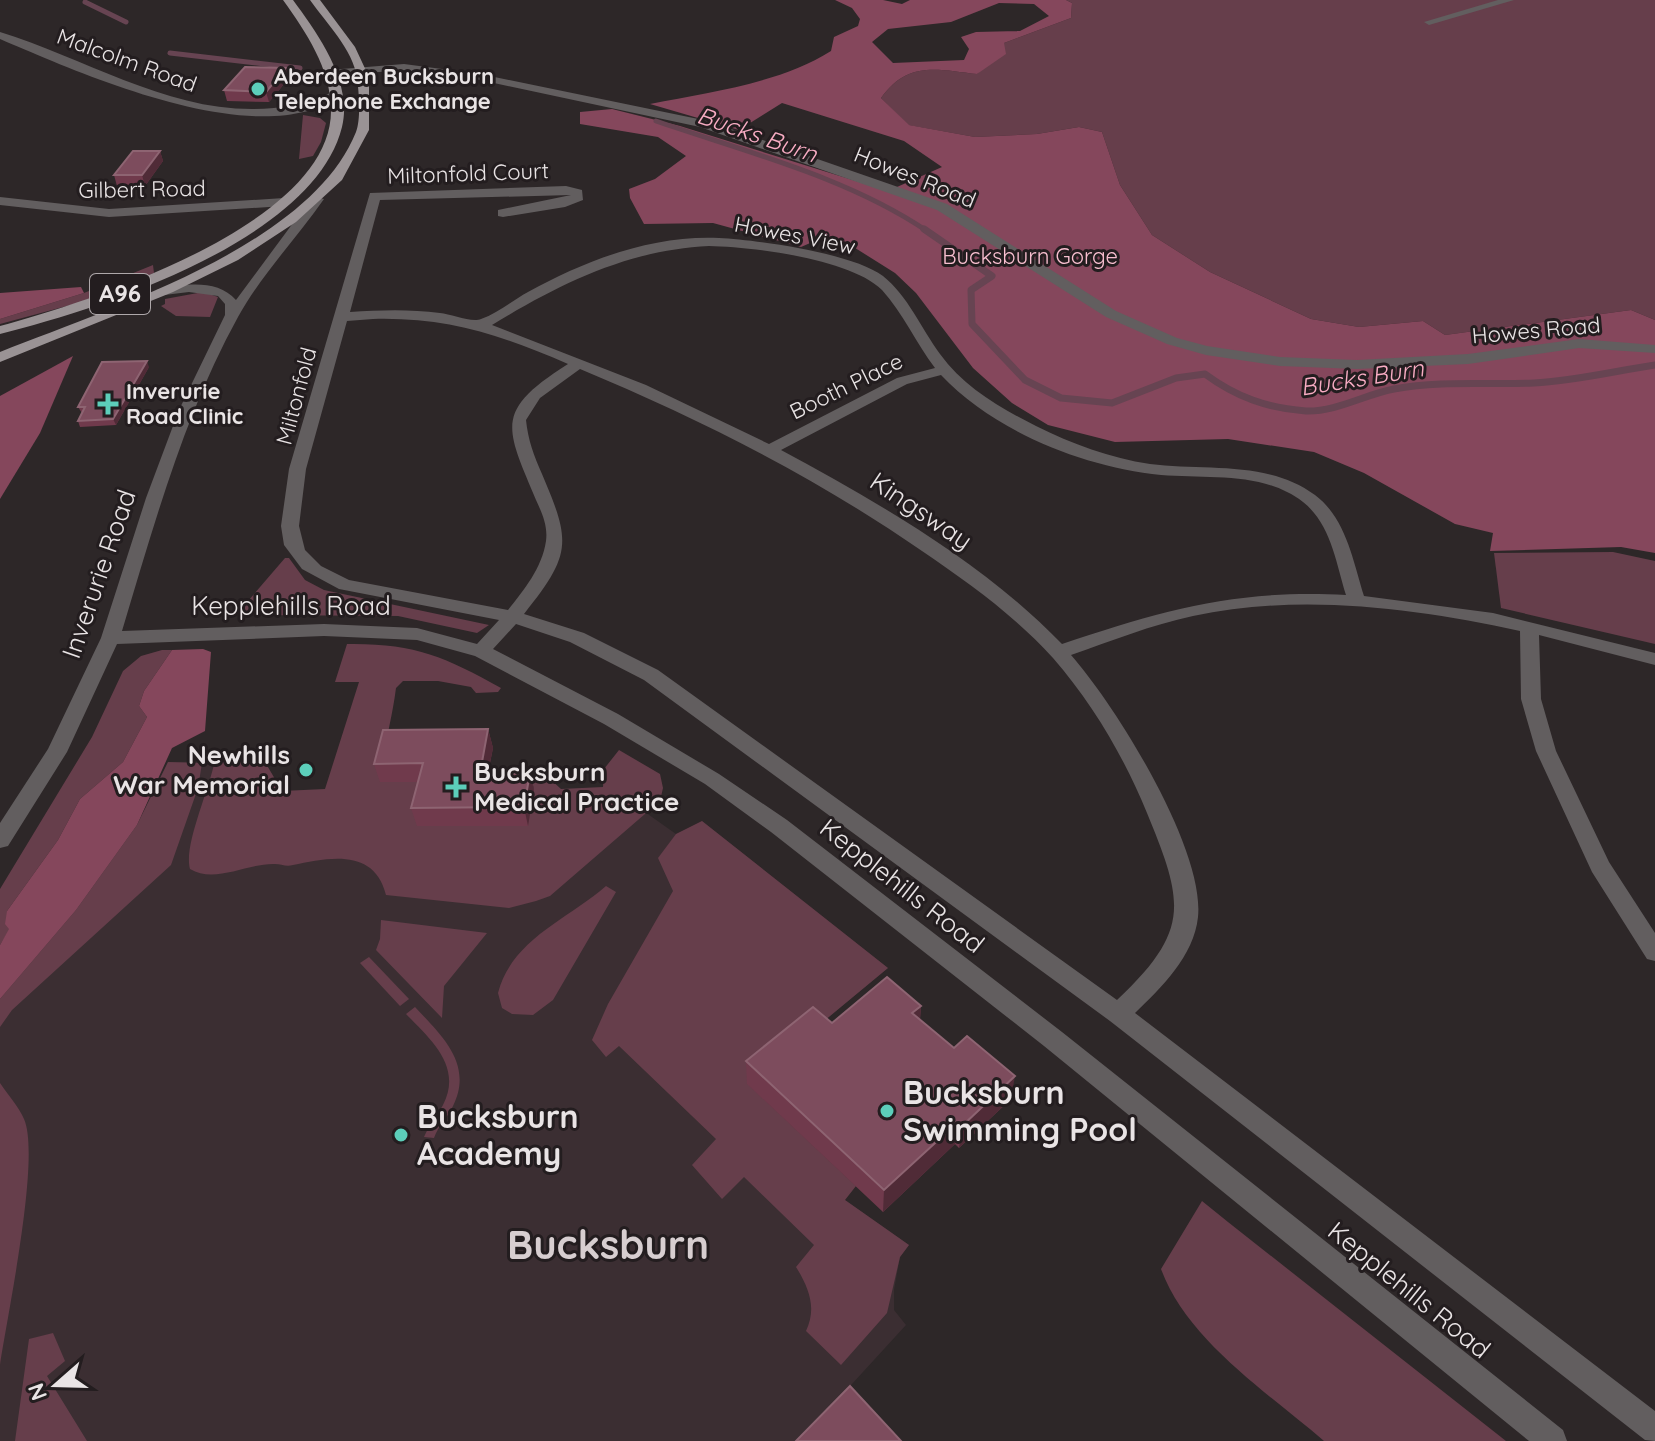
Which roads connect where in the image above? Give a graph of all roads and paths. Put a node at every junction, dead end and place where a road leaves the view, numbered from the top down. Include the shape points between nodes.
1 (288, 0) edge
2 (315, 0) edge
3 (1509, 0) edge
4 (1429, 22) dead end
5 (0, 35) edge
6 (361, 70) junction
7 (329, 73) junction
8 (335, 95) junction
9 (375, 196) joint
10 (318, 199) junction
11 (0, 201) edge
12 (284, 202) junction
13 (503, 213) dead end
14 (161, 293) junction
15 (118, 311) junction
16 (232, 315) junction
17 (341, 317) junction
18 (480, 326) junction
19 (0, 330) edge
20 (1655, 349) edge
21 (0, 357) edge
22 (579, 363) junction
23 (0, 368) edge
24 (944, 370) junction
25 (771, 449) junction
26 (345, 585) joint
27 (1357, 602) junction
28 (512, 617) junction
29 (1529, 628) junction
30 (110, 638) junction
31 (481, 651) junction
32 (1059, 652) junction
33 (1655, 659) edge
34 (0, 840) edge
35 (1655, 952) edge
36 (1118, 1014) junction
37 (1655, 1430) edge
38 (1552, 1441) edge

1 - 7 main road, A96 via 316,41
2 - 6 main road, A96
3 - 4 street
5 - 8 street, Malcolm Road via 183,105 281,111 307,108
6 - 7 street, Howes Road
6 - 10 main road, A96 via 367,98 361,135
6 - 20 street, Howes Road via 404,67 480,77 704,124 906,193 973,223 1105,312 1173,342 1261,361 1466,359 1592,343
7 - 8 main road, A96
8 - 12 main road, A96 via 337,124 330,144
9 - 13 street, Miltonfold Court via 566,190 578,197
9 - 17 street, Miltonfold
10 - 14 main road, A96 via 247,249
10 - 16 street, Inverurie Road
11 - 12 street, Gilbert Road via 109,213
12 - 19 main road, A96 via 226,241 132,288
14 - 15 main road, A96
14 - 16 street via 189,288 222,292 232,304
15 - 21 main road, A96
15 - 23 main road, A96
16 - 30 street, Inverurie Road via 159,483
17 - 18 street, Kingsway via 416,315
17 - 26 street, Miltonfold via 291,496 289,522 293,545 306,563
18 - 22 street, Kingsway
18 - 24 street, Howes View via 542,288 596,264 669,246 724,242 829,260 873,276
22 - 25 street, Kingsway
22 - 28 street via 525,402 517,417 519,438 556,532 550,561
24 - 25 street, Booth Place via 902,381
24 - 27 street, Howes View via 1018,423 1062,444 1111,460 1231,472 1289,487 1328,518
25 - 32 street, Kingsway via 936,551 985,586
26 - 28 street, Kepplehills Road
27 - 29 street via 1451,612
27 - 32 street via 1217,606
28 - 31 street
28 - 36 street, Kepplehills Road via 587,642 651,675
29 - 33 street
29 - 35 street via 1530,688 1543,742 1600,866
30 - 31 street, Kepplehills Road via 344,629 417,634
30 - 34 street, Inverurie Road via 76,718
31 - 38 street, Kepplehills Road via 611,719 779,826
32 - 36 street, Kingsway via 1129,747 1173,846 1185,890 1185,935 1163,969
36 - 37 street, Kepplehills Road

